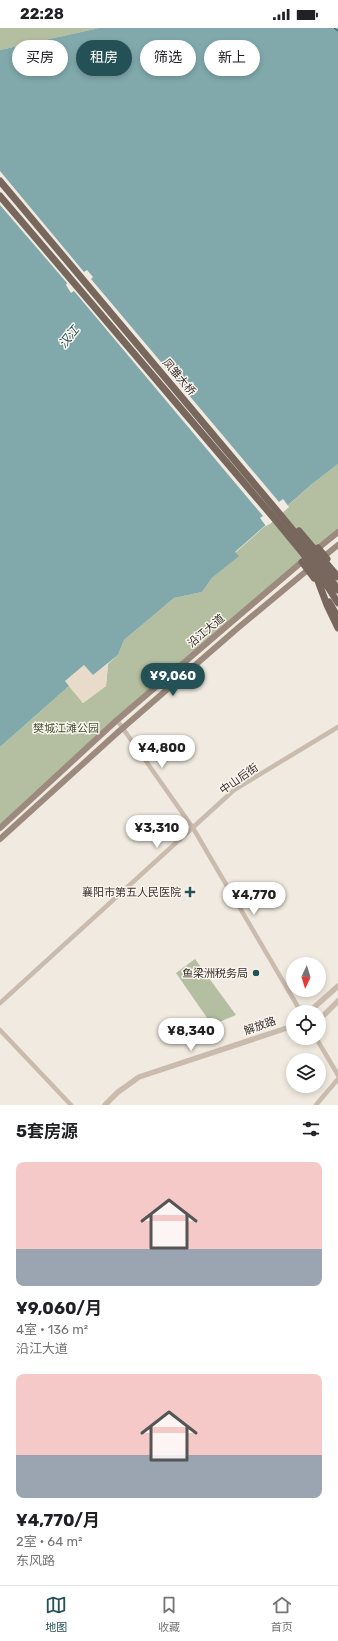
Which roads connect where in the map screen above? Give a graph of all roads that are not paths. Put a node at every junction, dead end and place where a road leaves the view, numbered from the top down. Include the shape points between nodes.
1 (0, 182) edge
2 (0, 196) edge
3 (276, 515) junction
4 (338, 532) edge
5 (338, 545) edge
6 (318, 548) junction
7 (325, 556) junction
8 (302, 562) junction
9 (309, 570) junction
10 (338, 576) edge
11 (338, 590) edge
12 (338, 603) edge
13 (338, 618) edge
14 (338, 628) edge
15 (117, 720) junction
16 (338, 726) edge
17 (124, 728) junction
18 (0, 828) edge
19 (193, 828) junction
20 (0, 839) edge
21 (338, 986) edge
22 (338, 1001) edge
23 (0, 1004) edge
24 (297, 1005) edge
25 (317, 1005) edge
26 (326, 1013) edge
27 (286, 1028) edge
28 (0, 1030) edge
29 (320, 1045) edge
30 (338, 1075) edge
31 (338, 1079) edge
32 (71, 1105) edge
33 (105, 1105) edge
34 (316, 1105) edge

1 - 3 main road, 凤雏大桥, bridge
2 - 3 main road, 凤雏大桥, bridge
3 - 10 main road, bridge via 306,538
3 - 11 main road, 凤雏大桥, bridge via 324,568
3 - 12 main road, 凤雏大桥, bridge
3 - 14 main road, bridge via 293,548 316,576
4 - 6 main road, 沿江大道
5 - 7 main road, 沿江大道
6 - 7 main road
6 - 8 main road, 沿江大道
7 - 9 main road, 沿江大道
7 - 10 main road
8 - 9 main road
8 - 15 main road, 沿江大道
9 - 13 main road
9 - 17 main road, 沿江大道 via 239,627
15 - 17 street
15 - 18 main road, 沿江大道
16 - 19 street, 中山后街 via 234,790
17 - 19 street
17 - 20 main road, 沿江大道
19 - 23 street, 中山后街
19 - 24 street
21 - 25 street
22 - 26 street
27 - 33 street, 解放路 via 139,1077
28 - 32 street
29 - 30 street
31 - 34 street

